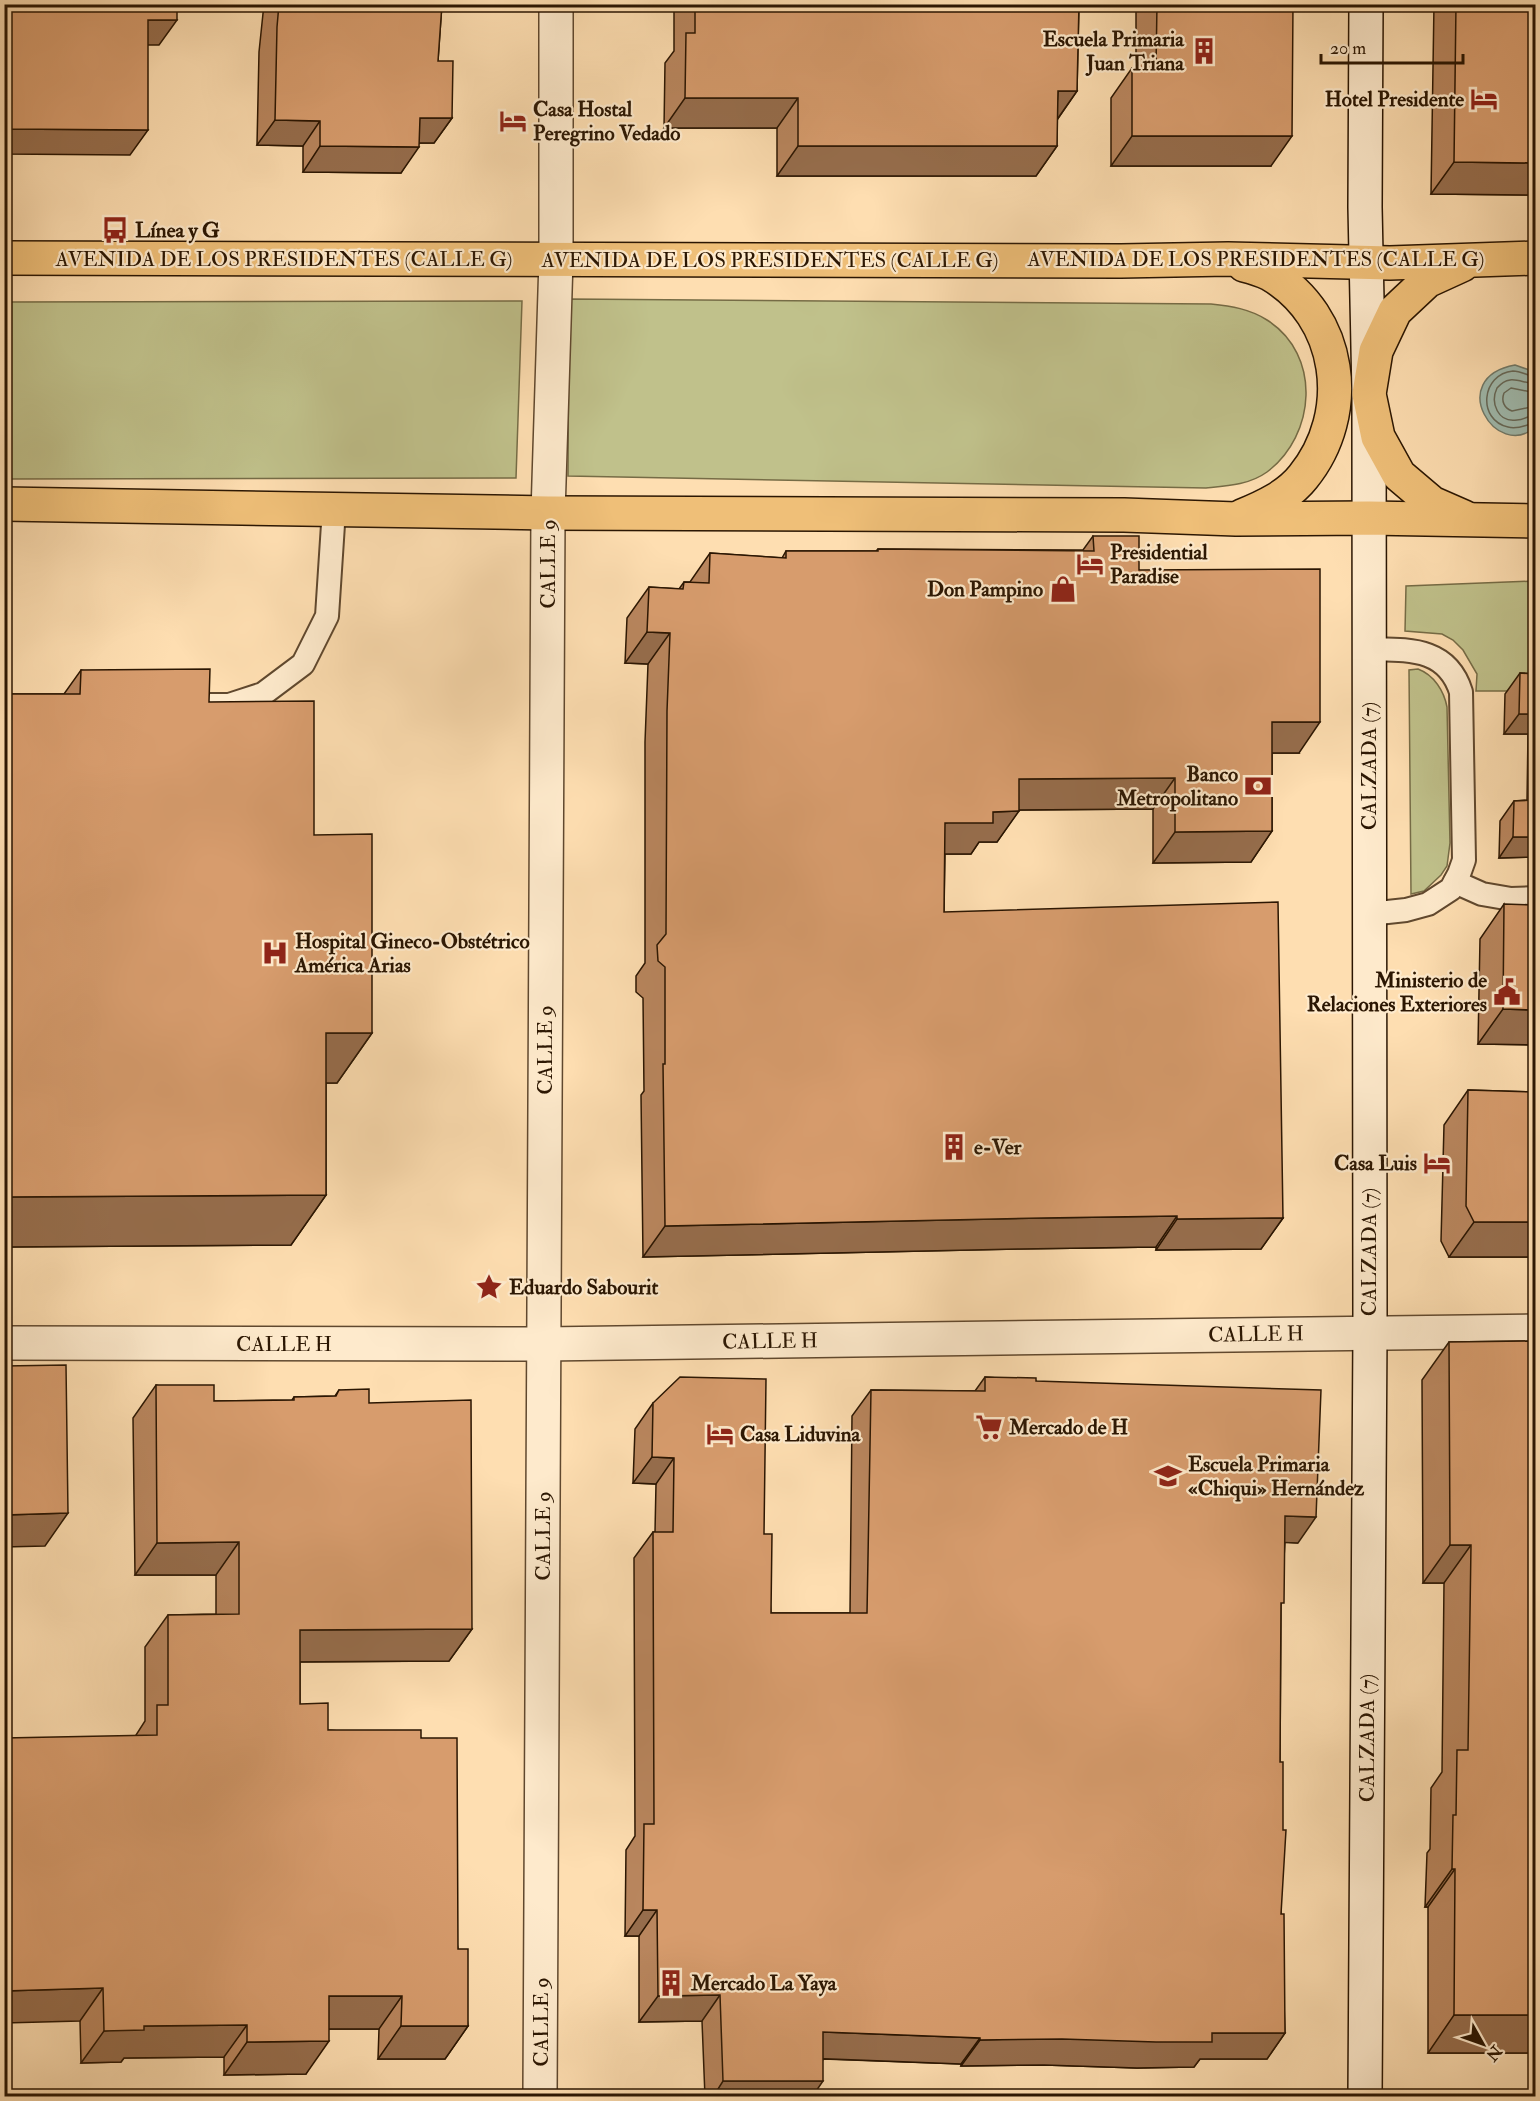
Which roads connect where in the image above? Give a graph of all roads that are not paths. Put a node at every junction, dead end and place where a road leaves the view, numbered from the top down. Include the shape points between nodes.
1 (556, 4) edge
2 (1366, 4) edge
3 (1523, 257) edge
4 (4, 258) edge
5 (1228, 259) junction
6 (556, 260) junction
7 (1366, 263) junction
8 (1369, 394) junction
9 (4, 504) edge
10 (334, 509) junction
11 (548, 513) junction
12 (1369, 518) junction
13 (1236, 519) junction
14 (1472, 520) junction
15 (1536, 521) edge
16 (1369, 649) junction
17 (193, 705) edge
18 (1455, 882) junction
19 (1536, 898) edge
20 (1369, 914) junction
21 (1536, 1331) edge
22 (1370, 1332) junction
23 (4, 1343) edge
24 (544, 1344) junction
25 (540, 2097) edge
26 (1365, 2097) edge

1 - 6 street, CALLE 9
2 - 7 street, CALZADA (7)
3 - 7 main road, AVENIDA DE LOS PRESIDENTES (CALLE G)
3 - 8 main road via 1467,262 1427,281 1395,311 1376,351
4 - 6 main road, AVENIDA DE LOS PRESIDENTES (CALLE G)
5 - 6 main road, AVENIDA DE LOS PRESIDENTES (CALLE G)
5 - 7 main road, AVENIDA DE LOS PRESIDENTES (CALLE G)
5 - 13 main road via 1269,273 1300,298 1322,330 1334,367 1335,406 1325,444 1302,478 1287,491 1272,503
6 - 11 street, CALLE 9
7 - 8 street, CALZADA (7)
8 - 12 street, CALZADA (7)
8 - 14 main road via 1378,437 1400,475 1432,503
9 - 10 main road
10 - 11 main road
10 - 17 lane via 327,616 303,664 263,694 229,705
11 - 13 main road via 1124,514
11 - 24 street, CALLE 9
12 - 13 main road
12 - 14 main road
12 - 16 street, CALZADA (7)
14 - 15 main road
16 - 18 lane via 1413,651 1433,657 1456,677 1461,692 1464,860
16 - 20 street, CALZADA (7)
18 - 19 lane via 1482,894
18 - 20 lane via 1452,889 1428,904
20 - 22 street, CALZADA (7)
21 - 22 street, CALLE H
22 - 24 street, CALLE H
22 - 26 street, CALZADA (7)
23 - 24 street, CALLE H
24 - 25 street, CALLE 9

